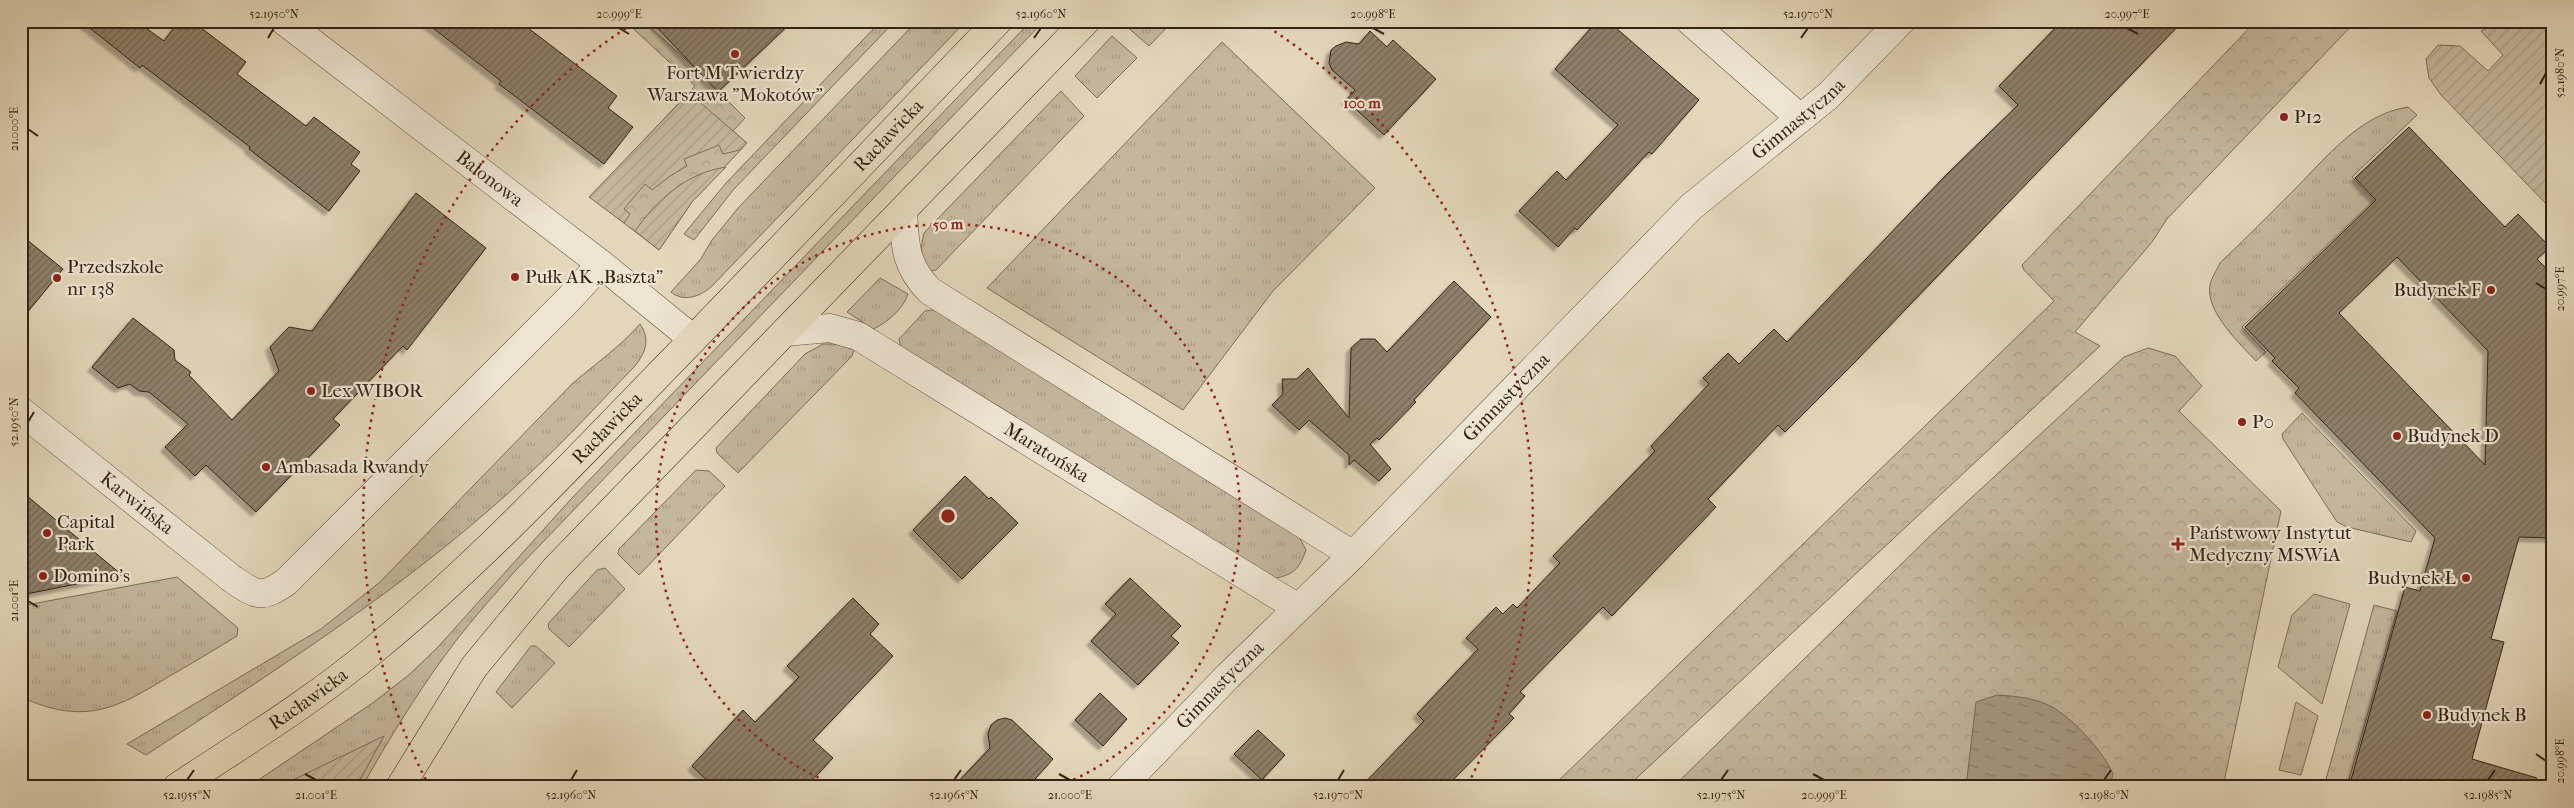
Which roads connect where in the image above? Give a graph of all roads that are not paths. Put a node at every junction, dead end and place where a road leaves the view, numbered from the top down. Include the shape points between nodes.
1 (284, 21) edge
2 (998, 21) edge
3 (1086, 21) edge
4 (1690, 21) edge
5 (1900, 21) edge
6 (1800, 118) junction
7 (903, 210) junction
8 (601, 264) junction
9 (785, 332) junction
10 (693, 339) junction
11 (21, 411) edge
12 (1353, 554) junction
13 (1298, 608) junction
14 (176, 787) edge
15 (400, 787) edge
16 (1121, 787) edge

1 - 8 street, Balonowa
2 - 10 main road, Racławicka
3 - 7 main road
4 - 6 street
5 - 6 street, Gimnastyczna via 1828,96
6 - 12 street, Gimnastyczna via 1691,207
7 - 9 main road
7 - 12 street via 910,265 917,278 930,290
8 - 10 street, Balonowa
8 - 11 street, Karwińska via 286,582 270,593 253,593 231,578
9 - 13 street, Maratońska via 830,328 858,336
9 - 15 main road via 539,588 474,667
10 - 14 main road, Racławicka via 429,604 322,690
12 - 13 street, Gimnastyczna
13 - 16 street, Gimnastyczna

